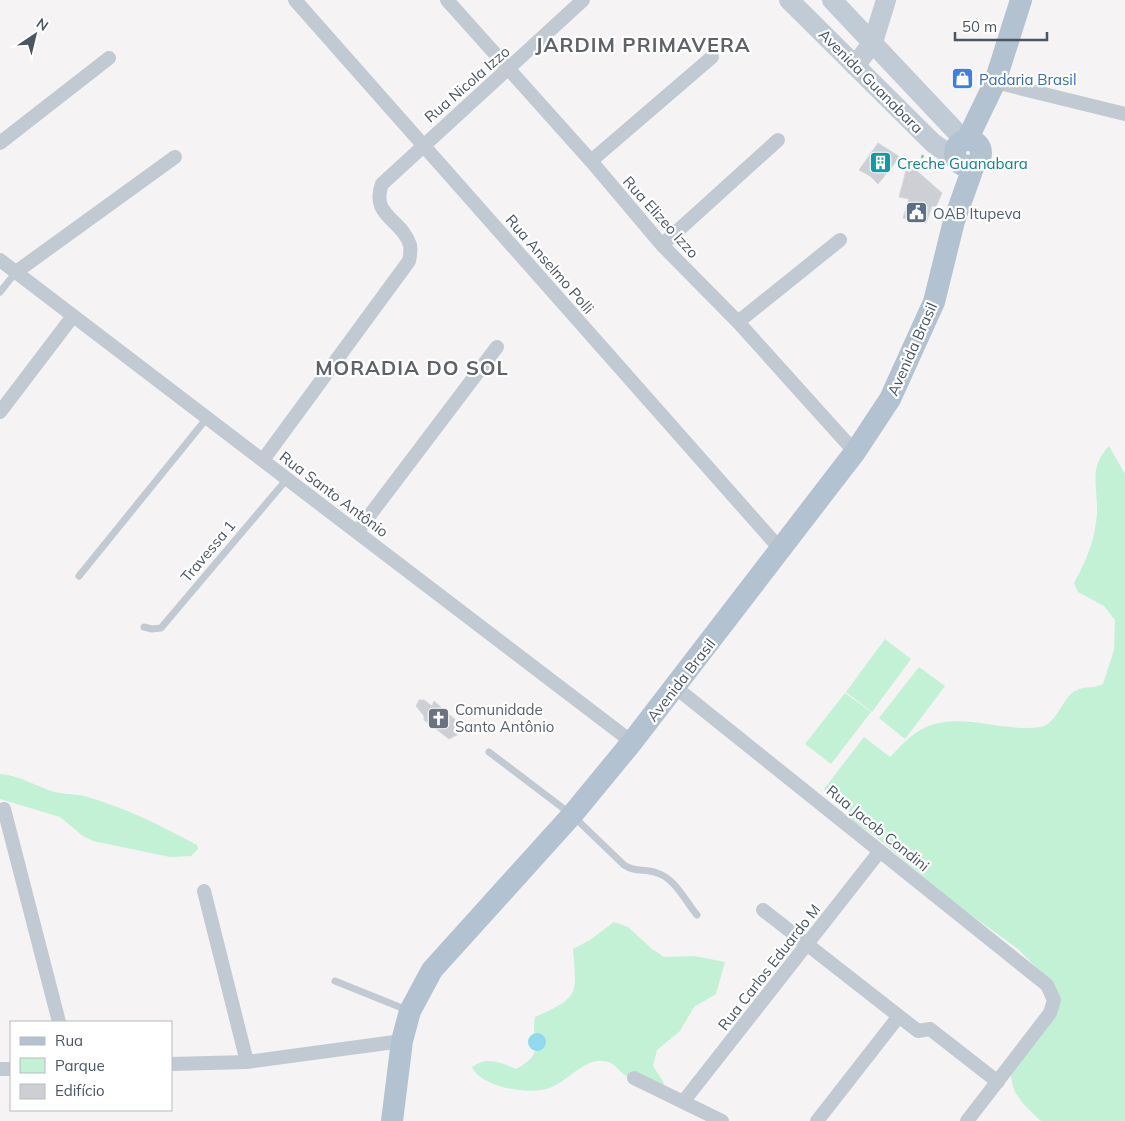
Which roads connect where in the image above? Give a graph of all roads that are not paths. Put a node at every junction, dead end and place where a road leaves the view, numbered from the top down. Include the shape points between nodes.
1 (295, 0) edge
2 (447, 0) edge
3 (583, 0) edge
4 (789, 0) edge
5 (832, 0) edge
6 (886, 0) edge
7 (1021, 0) edge
8 (873, 42) junction
9 (712, 57) dead end
10 (109, 58) dead end
11 (854, 66) junction
12 (510, 69) junction
13 (996, 82) junction
14 (1125, 114) edge
15 (778, 140) dead end
16 (0, 143) edge
17 (423, 145) junction
18 (967, 153) junction
19 (175, 157) dead end
20 (591, 161) junction
21 (840, 240) dead end
22 (662, 245) junction
23 (0, 260) edge
24 (16, 272) junction
25 (0, 292) edge
26 (73, 316) junction
27 (738, 322) junction
28 (497, 347) dead end
29 (0, 412) edge
30 (207, 418) junction
31 (855, 452) junction
32 (263, 460) junction
33 (287, 479) junction
34 (357, 532) junction
35 (781, 550) junction
36 (78, 576) dead end
37 (144, 627) dead end
38 (675, 687) junction
39 (632, 742) junction
40 (488, 752) dead end
41 (4, 809) dead end
42 (572, 815) junction
43 (880, 851) junction
44 (204, 892) dead end
45 (762, 910) dead end
46 (697, 916) dead end
47 (807, 945) junction
48 (335, 981) dead end
49 (410, 1011) junction
50 (899, 1016) junction
51 (59, 1021) edge
52 (402, 1041) junction
53 (247, 1062) junction
54 (172, 1064) edge
55 (634, 1078) dead end
56 (998, 1082) junction
57 (683, 1102) junction
58 (392, 1121) edge
59 (722, 1121) edge
60 (817, 1121) edge
61 (967, 1121) edge

1 - 17 street, Rua Anselmo Polli
2 - 12 street, Rua Elizeo Izzo
3 - 12 street, Rua Nicola Izzo
4 - 11 main road, Avenida Guanabara
5 - 8 main road, Avenida Guanabara
6 - 8 main road
7 - 13 main road, Avenida Brasil
8 - 11 main road
8 - 18 main road, Avenida Guanabara
9 - 20 street
10 - 16 street
11 - 18 main road, Avenida Guanabara via 933,143
12 - 17 street, Rua Nicola Izzo
12 - 20 street, Rua Elizeo Izzo
13 - 14 street
13 - 18 main road, Avenida Brasil
15 - 22 street
17 - 32 street, Rua Nicola Izzo via 382,184 378,196 380,207 404,233 410,247 410,261
17 - 35 street, Rua Anselmo Polli
18 - 31 main road, Avenida Brasil via 934,302 890,399
19 - 24 street
20 - 22 street, Rua Elizeo Izzo
21 - 27 street
22 - 27 street, Rua Elizeo Izzo
23 - 24 street, Rua Santo Antônio
24 - 25 lane
24 - 26 street, Rua Santo Antônio
26 - 29 street
26 - 30 street, Rua Santo Antônio
27 - 31 street, Rua Elizeo Izzo
28 - 34 street
30 - 32 street, Rua Santo Antônio
30 - 36 lane
31 - 35 main road, Avenida Brasil
32 - 33 street, Rua Santo Antônio
33 - 34 street, Rua Santo Antônio
33 - 37 lane, Travessa 1 via 161,628
34 - 39 street, Rua Santo Antônio
35 - 38 main road, Avenida Brasil
38 - 39 main road, Avenida Brasil
38 - 43 street, Rua Jacob Condini
39 - 42 main road, Avenida Brasil
40 - 42 lane
41 - 51 street
42 - 46 lane via 631,870 658,873 669,879
42 - 49 main road, Avenida Brasil via 432,970
43 - 47 street, Rua Carlos Eduardo M
43 - 56 street, Rua Jacob Condini via 1047,985 1054,1000 1050,1013
44 - 53 street
45 - 47 street
47 - 50 street
47 - 57 street, Rua Carlos Eduardo M
48 - 49 lane
49 - 52 main road, Avenida Brasil
50 - 56 street via 918,1031 930,1029
50 - 60 street
52 - 53 street
52 - 58 main road, Avenida Brasil
53 - 54 street
55 - 57 street
56 - 61 street
57 - 59 street

